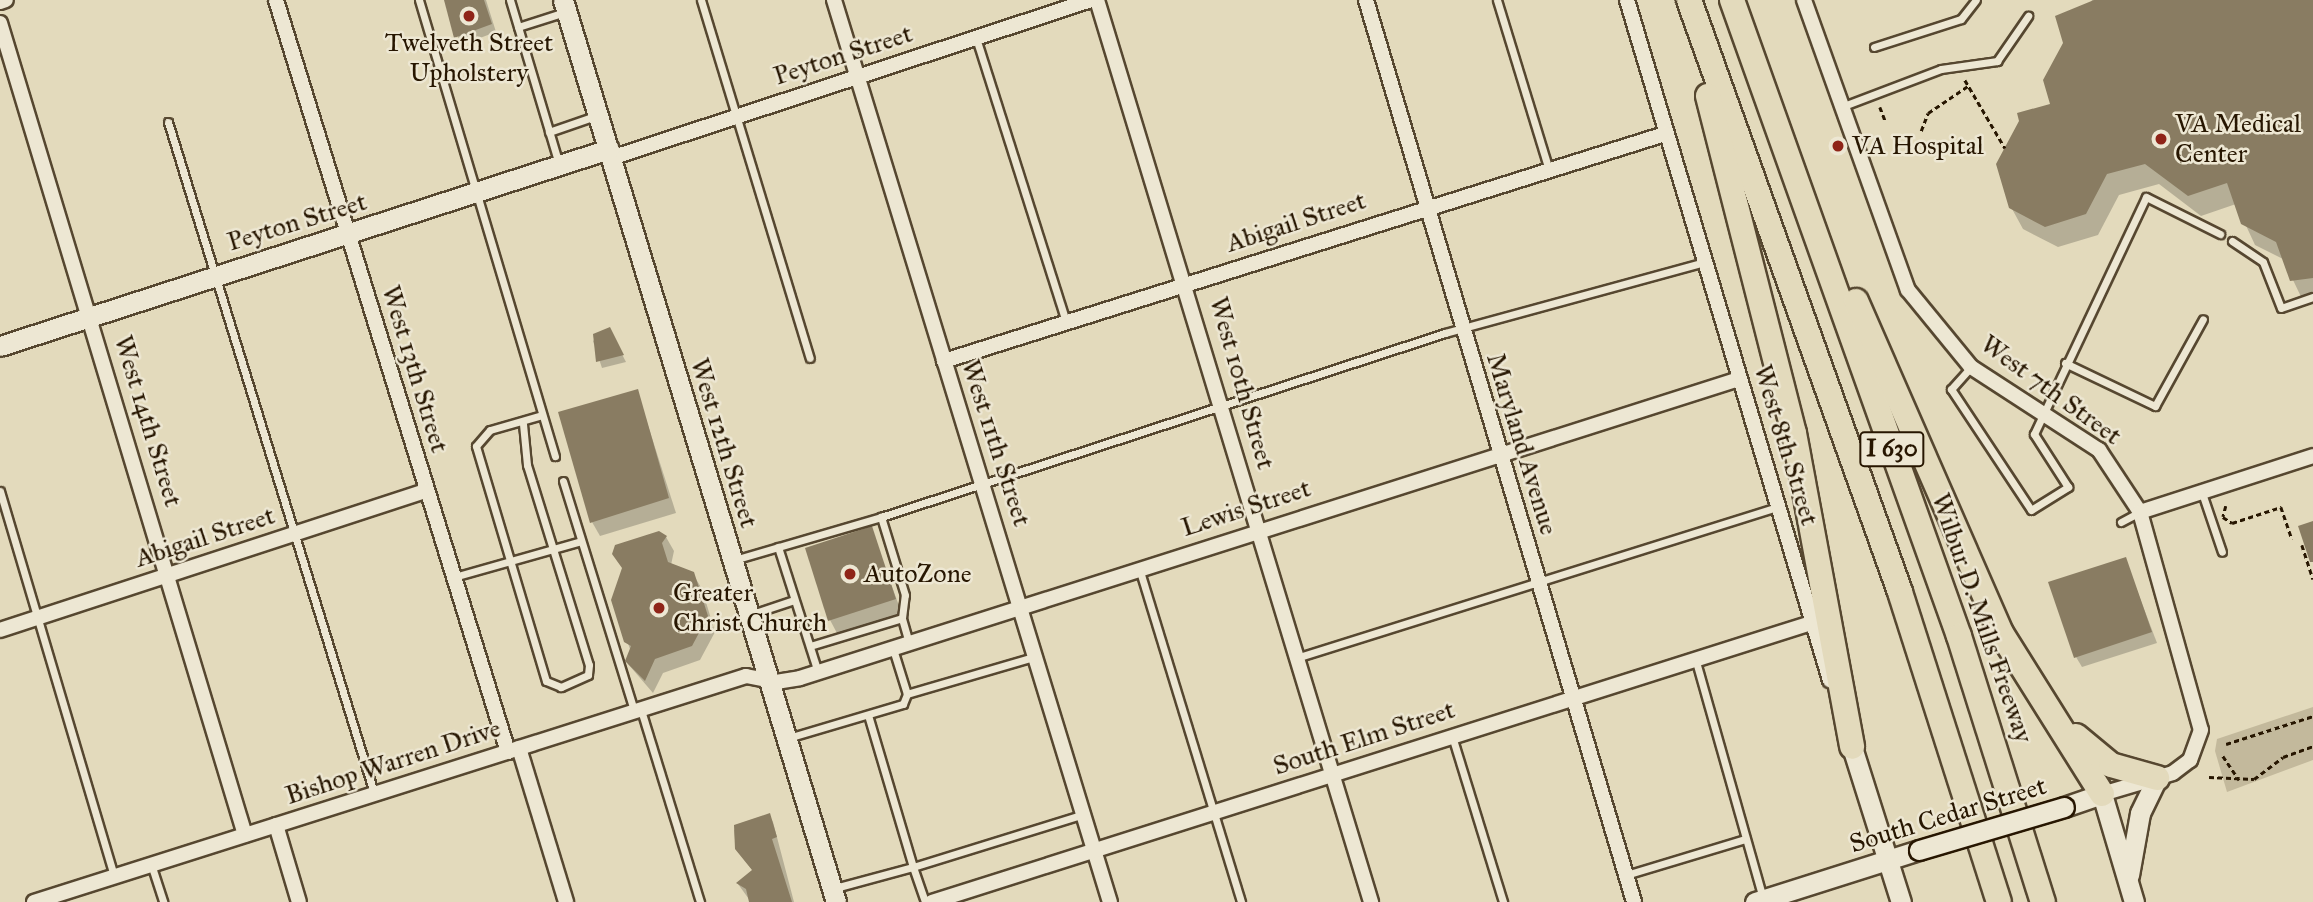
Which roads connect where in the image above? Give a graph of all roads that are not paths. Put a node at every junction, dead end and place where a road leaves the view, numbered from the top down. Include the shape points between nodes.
1 (6, 0) edge
2 (276, 0) edge
3 (419, 0) edge
4 (510, 0) edge
5 (701, 0) edge
6 (834, 0) edge
7 (1091, 0) edge
8 (1097, 0) edge
9 (1366, 0) edge
10 (1497, 0) edge
11 (1627, 0) edge
12 (1686, 0) edge
13 (1732, 0) edge
14 (1804, 0) edge
15 (1976, 0) edge
16 (0, 2) edge
17 (564, 6) edge
18 (2028, 16) dead end
19 (0, 23) edge
20 (518, 27) junction
21 (976, 38) junction
22 (1874, 47) dead end
23 (856, 78) junction
24 (1762, 79) junction
25 (1841, 107) junction
26 (598, 115) junction
27 (736, 118) junction
28 (168, 122) dead end
29 (549, 132) junction
30 (1665, 134) junction
31 (610, 154) junction
32 (559, 165) junction
33 (1548, 167) junction
34 (475, 192) junction
35 (1424, 206) junction
36 (349, 234) junction
37 (2220, 234) dead end
38 (2232, 241) dead end
39 (1704, 262) junction
40 (216, 274) junction
41 (1187, 283) junction
42 (2313, 297) edge
43 (90, 316) junction
44 (2203, 318) dead end
45 (1066, 322) junction
46 (1462, 328) junction
47 (0, 346) edge
48 (810, 358) dead end
49 (944, 361) junction
50 (2064, 363) junction
51 (1971, 367) junction
52 (1739, 379) junction
53 (1222, 403) junction
54 (2042, 414) junction
55 (542, 415) junction
56 (523, 424) junction
57 (1500, 455) junction
58 (555, 456) dead end
59 (2313, 456) edge
60 (563, 481) dead end
61 (984, 484) junction
62 (0, 491) edge
63 (426, 491) junction
64 (2202, 493) junction
65 (1777, 507) junction
66 (2140, 512) junction
67 (881, 517) junction
68 (2121, 522) dead end
69 (1260, 529) junction
70 (296, 533) junction
71 (581, 541) junction
72 (778, 547) junction
73 (553, 550) junction
74 (2222, 552) dead end
75 (733, 561) junction
76 (511, 564) junction
77 (1139, 568) junction
78 (170, 576) junction
79 (453, 578) junction
80 (1538, 583) junction
81 (794, 600) junction
82 (1022, 607) junction
83 (749, 614) junction
84 (39, 617) junction
85 (902, 618) junction
86 (1811, 623) junction
87 (0, 630) edge
88 (909, 643) junction
89 (810, 646) junction
90 (893, 649) junction
91 (1037, 656) junction
92 (1299, 657) junction
93 (1695, 658) junction
94 (818, 672) junction
95 (768, 679) junction
96 (907, 694) junction
97 (1573, 696) junction
98 (637, 711) junction
99 (2052, 713) junction
100 (868, 715) junction
101 (1452, 736) junction
102 (787, 738) junction
103 (1852, 747) junction
104 (514, 750) junction
105 (1332, 774) junction
106 (2157, 778) junction
107 (374, 793) junction
108 (2102, 794) junction
109 (1216, 812) junction
110 (1084, 814) junction
111 (276, 825) junction
112 (245, 835) junction
113 (1745, 839) junction
114 (1094, 851) junction
115 (1889, 860) junction
116 (151, 864) junction
117 (913, 867) junction
118 (1626, 875) junction
119 (114, 876) junction
120 (2131, 893) edge
121 (834, 895) edge
122 (1796, 896) edge
123 (968, 897) edge
124 (1759, 901) edge
125 (34, 902) edge
126 (163, 902) edge
127 (299, 902) edge
128 (566, 902) edge
129 (700, 902) edge
130 (925, 902) edge
131 (932, 902) edge
132 (1110, 902) edge
133 (1241, 902) edge
134 (1371, 902) edge
135 (1503, 902) edge
136 (1634, 902) edge
137 (1901, 902) edge
138 (1999, 902) edge
139 (2043, 902) edge

1 - 16 street
2 - 36 street, West 13th Street
3 - 34 lane
4 - 20 lane
5 - 27 lane
6 - 23 street, West 11th Street
7 - 21 street, Peyton Street
8 - 41 street, West 10th Street
9 - 35 street, Maryland Avenue
10 - 33 lane
11 - 30 street, West 8th Street
12 - 103 highway via 1794,433
12 - 138 highway, I 630 via 1900,593
13 - 24 highway, Wilbur D. Mills Freeway / I 630
14 - 25 street, West 7th Street
15 - 22 lane via 1961,19
17 - 20 lane
17 - 26 main road, West 12th Street
18 - 25 lane via 1997,61 1941,69
19 - 43 street, West 14th Street
20 - 29 lane
21 - 23 street, Peyton Street
21 - 45 lane
23 - 27 street, Peyton Street
23 - 49 street, West 11th Street
24 - 99 highway via 1958,543 2001,633
24 - 139 highway, Wilbur D. Mills Freeway / I 630 via 1959,636
25 - 51 street, West 7th Street via 1908,290
26 - 29 lane
26 - 31 main road, West 12th Street
27 - 31 street, Peyton Street
27 - 48 lane
28 - 40 lane
29 - 32 lane
30 - 33 street, Abigail Street
30 - 39 street, West 8th Street
31 - 32 main road, Peyton Street
31 - 75 main road, West 12th Street
32 - 34 main road, Peyton Street
33 - 35 street, Abigail Street
34 - 36 main road, Peyton Street
34 - 55 lane
35 - 41 street, Abigail Street
35 - 46 street, Maryland Avenue
36 - 40 main road, Peyton Street
36 - 63 street, West 13th Street
37 - 50 lane via 2146,197
38 - 42 lane via 2263,262 2281,308
39 - 46 lane
39 - 52 street, West 8th Street
40 - 43 main road, Peyton Street
40 - 70 lane
41 - 45 street, Abigail Street
41 - 53 street, West 10th Street
43 - 47 main road, Peyton Street
43 - 78 street, West 14th Street
44 - 50 lane via 2155,406
45 - 49 street, Abigail Street
46 - 53 lane
46 - 57 street, Maryland Avenue
49 - 61 street, West 11th Street
50 - 54 lane
51 - 54 street, West 7th Street
51 - 54 lane via 1951,389 2031,510 2068,487 2035,433
52 - 57 street, Lewis Street
52 - 65 street, West 8th Street
53 - 61 lane
53 - 69 street, West 10th Street
54 - 66 street, West 7th Street via 2105,456
55 - 56 lane
55 - 58 lane
56 - 73 lane via 527,465
56 - 76 lane via 490,430 476,446
57 - 69 street, Lewis Street
57 - 80 street, Maryland Avenue
59 - 64 street
60 - 71 lane
61 - 67 lane
61 - 82 street, West 11th Street
62 - 84 lane
63 - 70 street, Abigail Street
63 - 79 street, West 13th Street
64 - 66 street
64 - 74 lane
65 - 80 lane
65 - 86 street, West 8th Street
66 - 68 lane
66 - 106 street, West 7th Street via 2201,730 2190,760
67 - 72 lane
67 - 85 lane via 905,595
69 - 77 street, Lewis Street
69 - 92 street, West 10th Street
70 - 78 street, Abigail Street
70 - 107 lane
71 - 73 lane
71 - 98 lane
72 - 75 lane
72 - 81 lane
73 - 76 lane
73 - 76 lane via 589,665 588,675 561,687 546,681
75 - 83 main road, West 12th Street
76 - 79 lane
77 - 82 street, Lewis Street
77 - 109 lane
78 - 84 street, Abigail Street
78 - 112 street, West 14th Street
79 - 104 street, West 13th Street
80 - 92 lane
80 - 97 street, Maryland Avenue
81 - 83 lane
81 - 89 lane
82 - 88 street, Lewis Street
82 - 91 street, West 11th Street
83 - 95 main road, West 12th Street
84 - 87 street, Abigail Street
84 - 119 lane
85 - 88 lane
85 - 89 lane
86 - 93 street, South Elm Street
86 - 103 street, West 8th Street
88 - 90 street, Lewis Street
89 - 94 lane
90 - 94 street, Lewis Street
90 - 96 lane
91 - 96 lane
91 - 110 street, West 11th Street
92 - 105 street, West 10th Street
93 - 97 street, South Elm Street
93 - 113 lane
94 - 95 street, Lewis Street
95 - 98 street, Bishop Warren Drive via 746,676
95 - 102 main road, West 12th Street
96 - 100 lane via 904,704
97 - 101 street, South Elm Street
97 - 118 street, Maryland Avenue
98 - 104 street, Bishop Warren Drive
98 - 129 lane
99 - 106 highway via 2111,765
99 - 108 highway
100 - 102 lane
100 - 117 lane
101 - 105 street, South Elm Street
101 - 135 lane
102 - 121 main road, West 12th Street
103 - 115 main road, West 8th Street
104 - 107 street, Bishop Warren Drive
104 - 128 street, West 13th Street
105 - 109 street, South Elm Street
105 - 134 street, West 10th Street
106 - 108 street, South Cedar Street
106 - 120 main road via 2140,813
107 - 111 street, Bishop Warren Drive
108 - 115 main road, South Cedar Street, bridge
108 - 120 main road
109 - 114 street, South Elm Street
109 - 133 lane
110 - 114 street, West 11th Street
110 - 117 lane
111 - 112 street, Bishop Warren Drive
111 - 127 street
112 - 116 street, Bishop Warren Drive
113 - 118 lane
113 - 124 lane
114 - 123 street, South Elm Street
114 - 132 street, West 11th Street
115 - 122 main road, South Cedar Street
115 - 137 main road, West 8th Street
116 - 119 street, Bishop Warren Drive
116 - 126 lane
117 - 121 lane
117 - 130 lane
118 - 136 street, Maryland Avenue
119 - 125 street, Bishop Warren Drive
122 - 124 main road, South Cedar Street
123 - 131 street, South Elm Street

